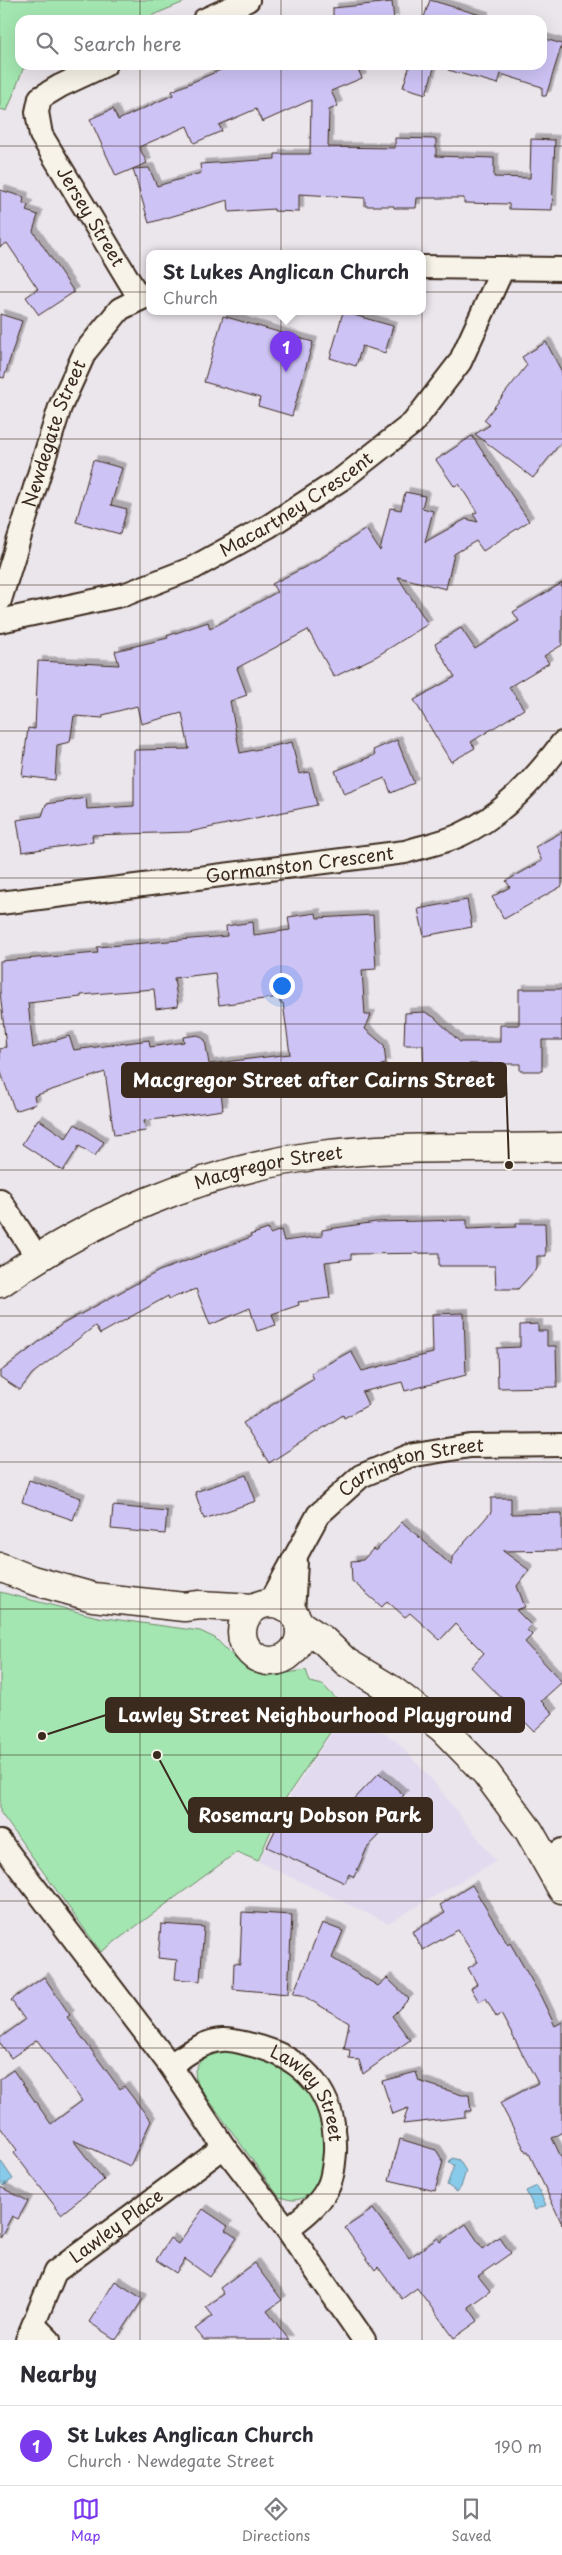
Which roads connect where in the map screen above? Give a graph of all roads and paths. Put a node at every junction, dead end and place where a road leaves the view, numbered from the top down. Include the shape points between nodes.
1 (248, 0) edge
2 (215, 15) edge
3 (94, 70) edge
4 (426, 267) edge
5 (503, 268) junction
6 (562, 268) edge
7 (145, 296) edge
8 (0, 600) edge
9 (0, 621) edge
10 (562, 743) edge
11 (0, 903) edge
12 (562, 1147) edge
13 (0, 1200) edge
14 (38, 1257) junction
15 (0, 1283) edge
16 (562, 1445) edge
17 (0, 1567) edge
18 (184, 1607) junction
19 (279, 1612) junction
20 (245, 1645) junction
21 (289, 1655) junction
22 (346, 1662) junction
23 (0, 1842) edge
24 (554, 1855) edge
25 (562, 1889) edge
26 (170, 2065) junction
27 (224, 2148) junction
28 (286, 2229) junction
29 (37, 2335) edge
30 (364, 2340) edge

1 - 2 street
3 - 7 street, Jersey Street via 40,98 37,112 41,135
4 - 5 street
5 - 6 street
5 - 9 street, Macartney Crescent via 460,362 413,423 343,478 269,526 193,568 126,594
7 - 8 street, Newdegate Street via 120,309 85,352 60,407
10 - 11 street, Gormanston Crescent via 505,807 460,835 405,852
12 - 14 street, Macgregor Street via 409,1150 312,1156 230,1174 158,1197 98,1223
13 - 14 street
14 - 15 street, Macgregor Street
16 - 19 street, Carrington Street via 470,1446 409,1456 361,1476 318,1515 297,1556
17 - 18 street via 32,1580 93,1597
18 - 19 street via 200,1605
18 - 20 street via 220,1624
19 - 20 street via 243,1626
19 - 21 street via 300,1638
19 - 22 street via 323,1640
20 - 21 street via 257,1658 265,1660 279,1660
21 - 22 street
22 - 24 street via 392,1690 442,1728 486,1774 529,1830
23 - 26 street
24 - 25 street
26 - 27 street
26 - 28 street, Lawley Street via 198,2047 222,2040 271,2050 292,2059 308,2074 331,2110 336,2132 332,2170 328,2189 316,2204
27 - 28 street
27 - 29 street, Lawley Place via 55,2272
28 - 30 street

